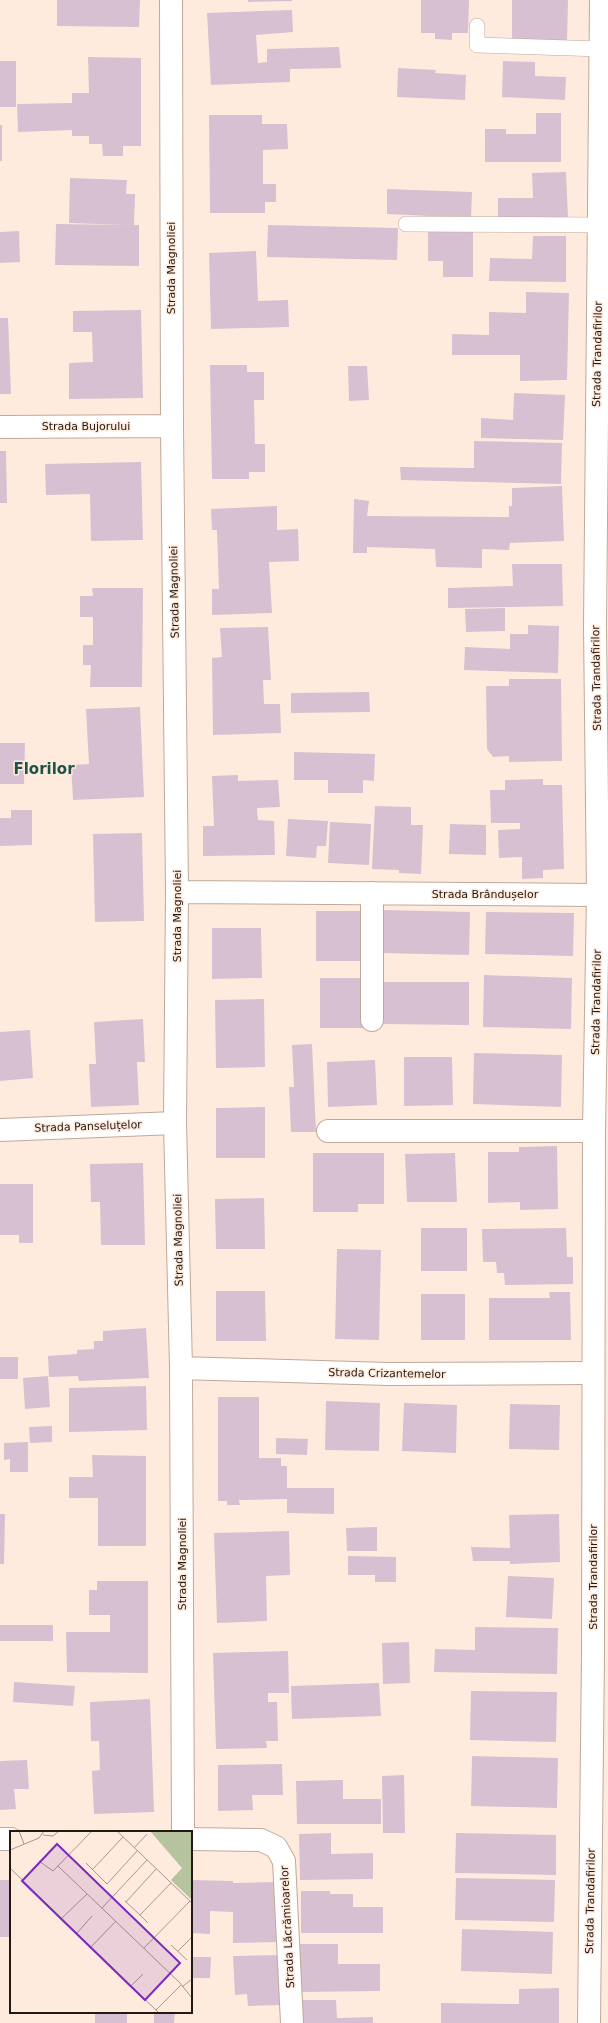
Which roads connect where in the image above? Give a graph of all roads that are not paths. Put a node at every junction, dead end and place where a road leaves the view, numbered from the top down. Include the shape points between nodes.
1 (171, 0) edge
2 (601, 0) edge
3 (477, 26) dead end
4 (601, 48) junction
5 (406, 224) dead end
6 (599, 225) junction
7 (172, 426) junction
8 (0, 427) edge
9 (177, 892) junction
10 (372, 894) junction
11 (598, 895) junction
12 (372, 1020) dead end
13 (175, 1123) junction
14 (0, 1130) edge
15 (328, 1131) dead end
16 (594, 1131) junction
17 (181, 1368) junction
18 (593, 1373) junction
19 (183, 1831) edge
20 (192, 1839) edge
21 (292, 2023) edge
22 (589, 2023) edge

1 - 7 street, Strada Magnoliei
2 - 4 street, Strada Trandafirilor
3 - 4 lane via 477,45
4 - 6 street, Strada Trandafirilor
5 - 6 lane
6 - 11 street, Strada Trandafirilor via 596,610
7 - 8 street, Strada Bujorului
7 - 9 street, Strada Magnoliei
9 - 10 street, Strada Brândușelor
9 - 13 street, Strada Magnoliei
10 - 11 street, Strada Brândușelor
10 - 12 street
11 - 16 street, Strada Trandafirilor
13 - 14 street, Strada Panseluțelor
13 - 17 street, Strada Magnoliei
15 - 16 street
16 - 18 street, Strada Trandafirilor
17 - 18 street, Strada Crizantemelor via 388,1374
17 - 19 street, Strada Magnoliei
18 - 22 street, Strada Trandafirilor
20 - 21 street, Strada Lăcrămioarelor via 261,1840 276,1847 284,1861

